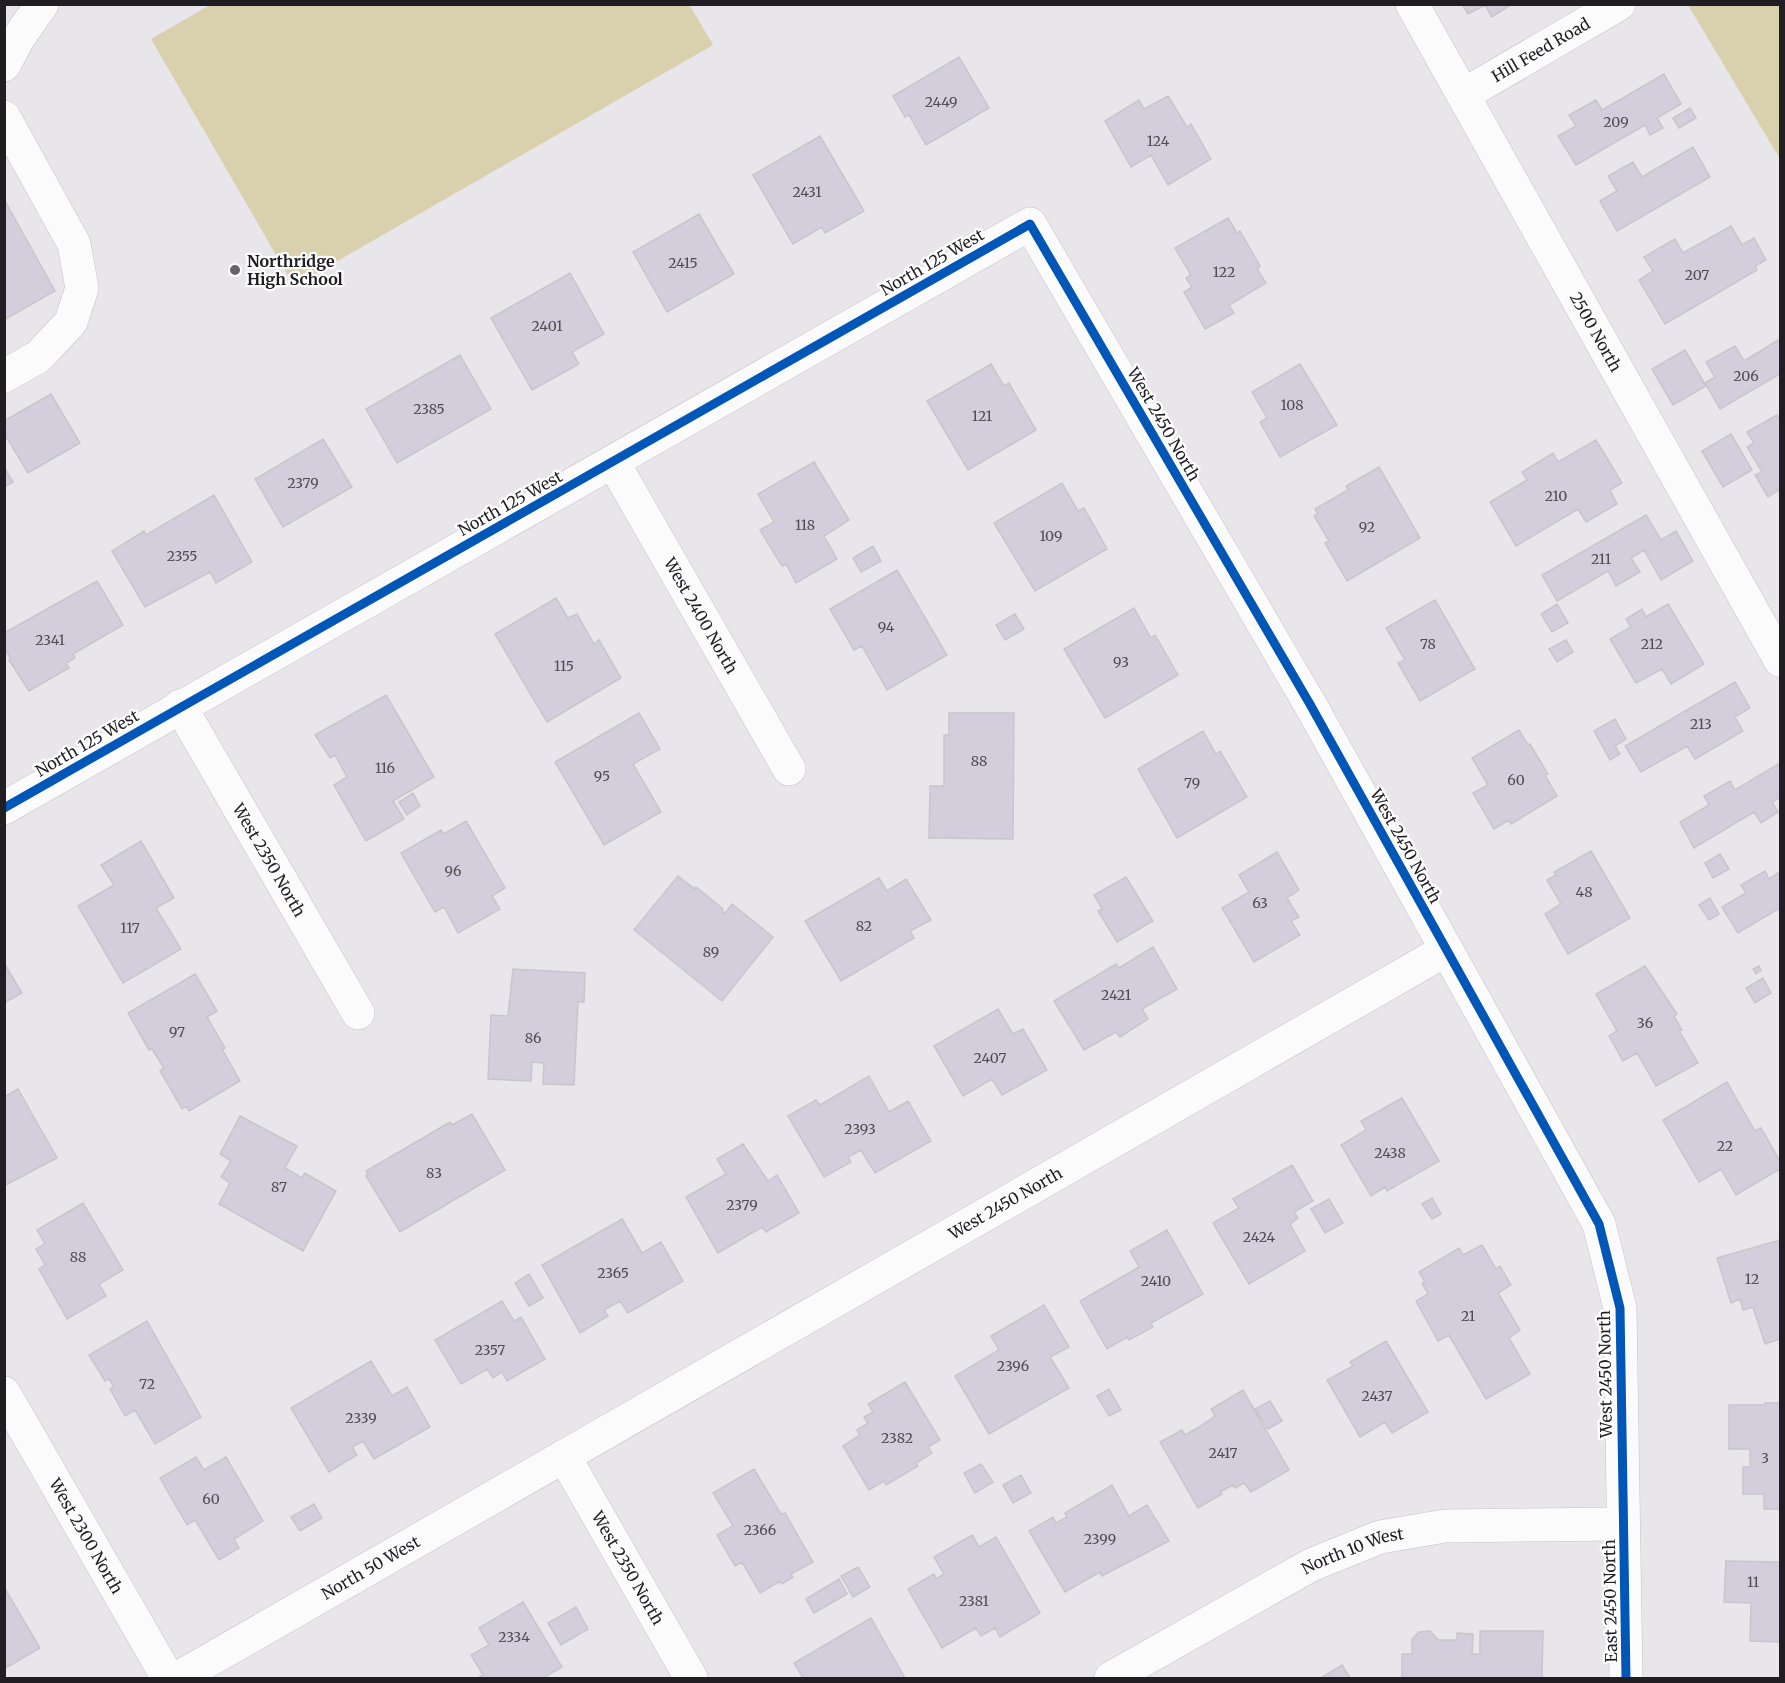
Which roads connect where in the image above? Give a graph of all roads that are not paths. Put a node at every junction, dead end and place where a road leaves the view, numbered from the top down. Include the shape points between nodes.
1 (42, 4) edge
2 (1412, 4) edge
3 (1619, 4) edge
4 (4, 65) edge
5 (1463, 95) junction
6 (4, 117) edge
7 (1030, 224) joint
8 (4, 376) edge
9 (613, 462) junction
10 (1780, 660) edge
11 (180, 706) junction
12 (789, 769) dead end
13 (4, 807) edge
14 (1446, 950) junction
15 (358, 1013) dead end
16 (4, 1393) edge
17 (564, 1456) junction
18 (1623, 1524) junction
19 (168, 1678) edge
20 (178, 1678) edge
21 (691, 1678) edge
22 (1111, 1678) edge
23 (1626, 1678) edge

1 - 4 street
2 - 5 street, 2500 North
3 - 5 street, Hill Feed Road
5 - 10 street, 2500 North
6 - 8 street via 74,244 82,288 71,322 38,357
7 - 9 street, North 125 West
7 - 14 street, West 2450 North via 1311,706
9 - 11 street, North 125 West
9 - 12 street, West 2400 North
11 - 13 street, North 125 West
11 - 15 street, West 2350 North
14 - 17 street, West 2450 North
14 - 18 street, West 2450 North via 1599,1224 1620,1308
16 - 19 street, West 2300 North
17 - 20 street, North 50 West
17 - 21 street, West 2350 North
18 - 22 street, North 10 West via 1445,1526 1380,1538 1311,1565
18 - 23 street, East 2450 North

